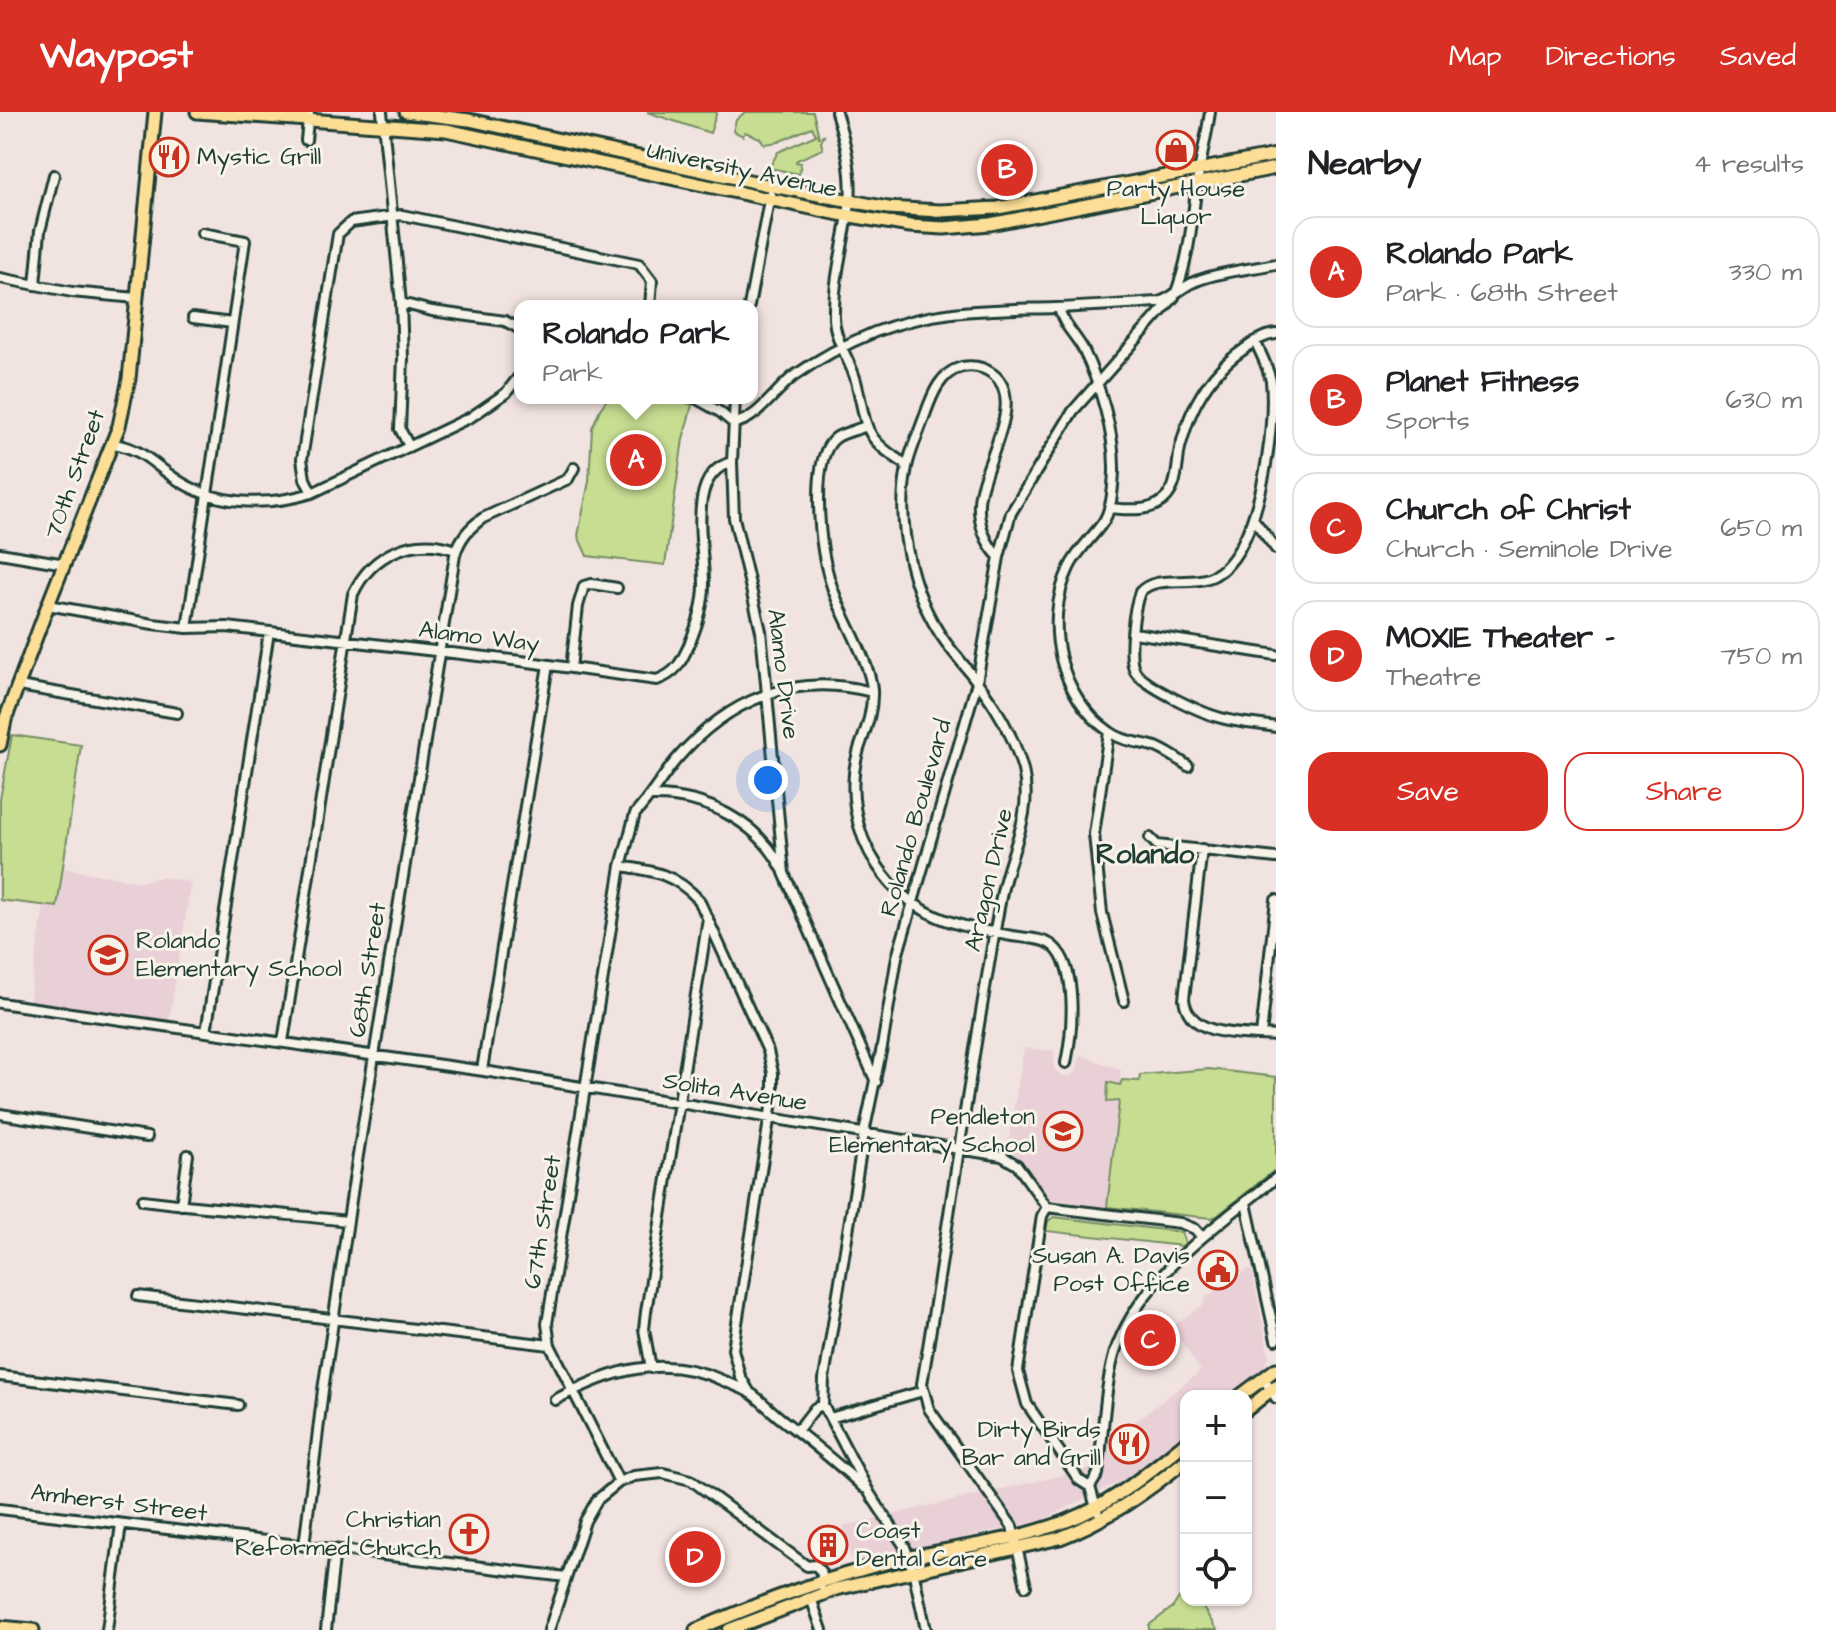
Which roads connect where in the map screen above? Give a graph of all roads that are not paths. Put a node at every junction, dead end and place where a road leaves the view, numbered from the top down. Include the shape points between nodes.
1 (155, 112) edge
2 (197, 112) edge
3 (406, 112) edge
4 (836, 112) edge
5 (1210, 112) edge
6 (309, 116) edge
7 (383, 118) edge
8 (306, 140) dead end
9 (600, 148) junction
10 (1276, 155) edge
11 (597, 162) junction
12 (1276, 168) edge
13 (1201, 169) junction
14 (54, 175) dead end
15 (1198, 184) junction
16 (771, 192) junction
17 (850, 200) junction
18 (847, 215) junction
19 (391, 217) junction
20 (202, 233) dead end
21 (1276, 264) edge
22 (0, 278) edge
23 (35, 285) junction
24 (1174, 297) junction
25 (136, 298) junction
26 (650, 300) edge
27 (750, 300) edge
28 (401, 303) junction
29 (1059, 308) junction
30 (193, 318) dead end
31 (232, 323) junction
32 (514, 326) edge
33 (1276, 334) edge
34 (1255, 341) junction
35 (842, 349) junction
36 (514, 383) edge
37 (1096, 383) junction
38 (706, 404) edge
39 (735, 404) edge
40 (733, 423) junction
41 (866, 426) junction
42 (114, 444) junction
43 (409, 446) junction
44 (732, 462) junction
45 (907, 465) junction
46 (574, 468) dead end
47 (312, 493) junction
48 (208, 496) junction
49 (1109, 508) junction
50 (1254, 520) junction
51 (1276, 549) edge
52 (456, 550) junction
53 (0, 553) edge
54 (999, 557) junction
55 (65, 564) junction
56 (617, 588) dead end
57 (48, 605) junction
58 (187, 628) junction
59 (269, 632) junction
60 (1134, 633) junction
61 (346, 641) junction
62 (438, 652) junction
63 (1276, 655) edge
64 (548, 665) junction
65 (571, 668) junction
66 (977, 682) junction
67 (19, 686) junction
68 (872, 692) junction
69 (767, 694) junction
70 (177, 713) dead end
71 (1276, 727) edge
72 (1109, 732) junction
73 (0, 745) edge
74 (1188, 766) dead end
75 (651, 796) junction
76 (1150, 838) dead end
77 (1202, 849) junction
78 (1276, 858) edge
79 (621, 866) junction
80 (784, 873) junction
81 (1276, 900) edge
82 (913, 904) junction
83 (708, 917) junction
84 (996, 933) junction
85 (1124, 1001) dead end
86 (0, 1003) edge
87 (206, 1032) junction
88 (1261, 1035) junction
89 (1276, 1036) edge
90 (283, 1042) junction
91 (375, 1054) junction
92 (1066, 1063) dead end
93 (482, 1070) junction
94 (876, 1082) junction
95 (585, 1088) junction
96 (679, 1103) junction
97 (0, 1114) edge
98 (770, 1118) junction
99 (864, 1133) junction
100 (147, 1137) dead end
101 (960, 1149) junction
102 (188, 1155) dead end
103 (1276, 1178) edge
104 (143, 1200) dead end
105 (1246, 1203) junction
106 (181, 1205) junction
107 (1047, 1207) junction
108 (348, 1221) junction
109 (1202, 1237) junction
110 (138, 1296) dead end
111 (333, 1321) junction
112 (1276, 1340) edge
113 (550, 1345) junction
114 (651, 1368) junction
115 (1276, 1369) edge
116 (0, 1376) edge
117 (1263, 1378) junction
118 (572, 1390) junction
119 (1248, 1390) edge
120 (923, 1391) junction
121 (1274, 1392) edge
122 (750, 1393) junction
123 (555, 1400) dead end
124 (238, 1405) dead end
125 (823, 1405) junction
126 (1252, 1406) edge
127 (830, 1418) junction
128 (797, 1431) junction
129 (1180, 1447) edge
130 (1184, 1462) edge
131 (619, 1482) junction
132 (1090, 1487) junction
133 (870, 1494) junction
134 (1096, 1508) junction
135 (0, 1509) edge
136 (1101, 1520) junction
137 (121, 1524) junction
138 (1015, 1536) junction
139 (304, 1546) junction
140 (335, 1549) junction
141 (1018, 1549) junction
142 (908, 1558) junction
143 (913, 1570) junction
144 (566, 1577) junction
145 (820, 1581) junction
146 (1026, 1586) dead end
147 (817, 1596) junction
148 (0, 1627) edge
149 (33, 1630) edge
150 (107, 1630) edge
151 (326, 1630) edge
152 (549, 1630) edge
153 (696, 1630) edge
154 (729, 1630) edge
155 (822, 1630) edge
156 (926, 1630) edge

1 - 25 main road, 70th Street
2 - 6 main road, University Avenue
3 - 9 main road, University Avenue
4 - 17 street
5 - 13 street, Rolando Boulevard
6 - 7 main road, University Avenue
6 - 8 street
7 - 11 main road, University Avenue
7 - 19 street
9 - 11 main road
9 - 16 main road, University Avenue
10 - 13 main road, University Avenue
11 - 16 main road, University Avenue
12 - 15 main road, University Avenue
13 - 15 street, Rolando Boulevard
13 - 17 main road, University Avenue via 998,208 940,211
14 - 23 street via 40,231
15 - 18 main road, University Avenue via 962,227 910,226
15 - 24 street, Rolando Boulevard
16 - 17 main road, University Avenue
16 - 18 main road, University Avenue
16 - 27 street
17 - 18 street
18 - 35 street via 834,319
19 - 26 street via 402,215 639,264 652,281
19 - 28 street
19 - 47 street via 351,222 338,234 302,459
20 - 31 street via 245,241
21 - 24 street via 1202,279 1185,285
22 - 23 street
23 - 25 street
24 - 29 street
24 - 37 street, Rolando Boulevard
25 - 42 main road, 70th Street via 129,379
28 - 32 street
28 - 43 street via 400,429
29 - 35 street via 951,311 872,333
29 - 37 street
30 - 31 street
31 - 48 street
33 - 34 street
34 - 49 street via 1222,368 1192,412 1166,497 1146,508
34 - 50 street via 1271,386 1269,439
35 - 40 street via 795,376 750,418
35 - 41 street via 853,370
36 - 43 street via 478,413
37 - 49 street via 1112,444
37 - 54 street, Rolando Boulevard via 1051,444 1011,513
38 - 40 street
39 - 40 street, Alamo Drive
40 - 44 street, Alamo Drive
41 - 45 street via 874,440
41 - 68 street via 837,436 827,447 819,529 824,562
42 - 48 street via 144,454
42 - 55 main road, 70th Street
43 - 47 street
44 - 65 street, Alamo Way via 713,473 703,499 701,611 679,667 650,680
44 - 69 street, Alamo Drive via 734,518 761,631
45 - 54 street, Aragon Drive via 944,377 967,366 995,375 1005,389 1005,417 979,504 986,539
45 - 66 street, Aragon Drive via 904,534 915,579 937,629
46 - 52 street, 68th Street via 568,479 470,527
47 - 48 street via 255,502
48 - 58 street
49 - 72 street via 1068,569 1056,625 1069,680
50 - 51 street
50 - 60 street via 1222,571 1198,582 1144,588
52 - 61 street via 413,545 374,564 353,594
52 - 62 street, 68th Street
53 - 55 street
54 - 66 street, Rolando Boulevard
55 - 57 main road, 70th Street
56 - 65 street via 584,586
57 - 58 street, Alamo Way
57 - 67 main road, 70th Street
58 - 59 street, Alamo Way
59 - 61 street, Alamo Way
59 - 87 street
60 - 63 street
60 - 71 street via 1131,661 1149,684 1221,718
61 - 62 street, Alamo Way
61 - 90 street
62 - 64 street, Alamo Way
62 - 91 street, 68th Street
64 - 65 street, Alamo Way
64 - 93 street
66 - 82 street, Rolando Boulevard
66 - 84 street, Aragon Drive via 1012,734 1027,802
67 - 70 street
67 - 73 main road, 70th Street
68 - 69 street, 67th Street via 817,684
68 - 82 street via 870,721 855,768 856,816 876,864
69 - 75 street, 67th Street via 698,737
69 - 80 street, Alamo Drive
72 - 74 street via 1157,748
72 - 85 street via 1094,834 1102,913
75 - 79 street, 67th Street via 635,814
75 - 80 street via 696,801 729,815 758,837
76 - 77 street via 1157,845
77 - 78 street
77 - 88 street via 1184,999 1191,1019 1208,1028
79 - 83 street via 659,872 685,885
79 - 95 street, 67th Street
80 - 94 street, Alamo Drive
81 - 88 street
82 - 84 street via 953,924
82 - 94 street, Rolando Boulevard via 897,957
83 - 96 street
83 - 98 street via 768,1051 773,1073
84 - 92 street via 1045,941 1062,957 1072,1019
84 - 101 street, Aragon Drive
86 - 87 street, Solita Avenue
87 - 90 street, Solita Avenue
88 - 89 street
90 - 91 street, Solita Avenue
91 - 93 street, Solita Avenue
91 - 108 street, 68th Street
93 - 95 street, Solita Avenue
94 - 99 street, Rolando Boulevard
95 - 96 street, Solita Avenue
95 - 113 street, 67th Street via 547,1324
96 - 98 street, Solita Avenue
96 - 114 street via 644,1329
97 - 100 street
98 - 99 street, Solita Avenue
98 - 122 street via 733,1349
99 - 101 street, Solita Avenue
99 - 125 street, Rolando Boulevard
101 - 107 street, Solita Avenue via 1012,1160
101 - 120 street, Aragon Drive
102 - 106 street
103 - 105 street
104 - 106 street
105 - 109 street
105 - 112 street
106 - 108 street
107 - 109 street via 1180,1223
107 - 132 street via 1018,1371 1027,1404 1079,1480
108 - 111 street, 68th Street
109 - 132 street via 1147,1293 1117,1346 1098,1474
110 - 111 street
111 - 113 street
111 - 139 street, 68th Street
113 - 118 street, 67th Street
114 - 118 street via 607,1374
114 - 122 street via 696,1371
115 - 117 main road
116 - 124 street
117 - 119 main road
117 - 121 street
118 - 123 street
118 - 131 street, 67th Street
120 - 127 street
120 - 138 street via 929,1409 990,1491
121 - 126 main road
122 - 128 street
125 - 127 street
125 - 128 street
127 - 133 street
128 - 133 street
129 - 134 main road
130 - 136 main road
131 - 144 street via 597,1500 585,1521
131 - 145 street via 654,1473 691,1480
132 - 134 street
133 - 142 street
134 - 136 street
134 - 138 main road
135 - 137 street, Amherst Street
136 - 141 main road
137 - 139 street, Amherst Street
137 - 150 street
138 - 141 street
138 - 142 main road
139 - 140 street, Amherst Street
140 - 144 street, Amherst Street
140 - 151 street
141 - 143 main road
141 - 146 street
142 - 143 street
142 - 145 main road
143 - 147 main road
143 - 156 street
144 - 152 street
145 - 147 street
145 - 153 main road
147 - 154 main road
147 - 155 street
148 - 149 main road

